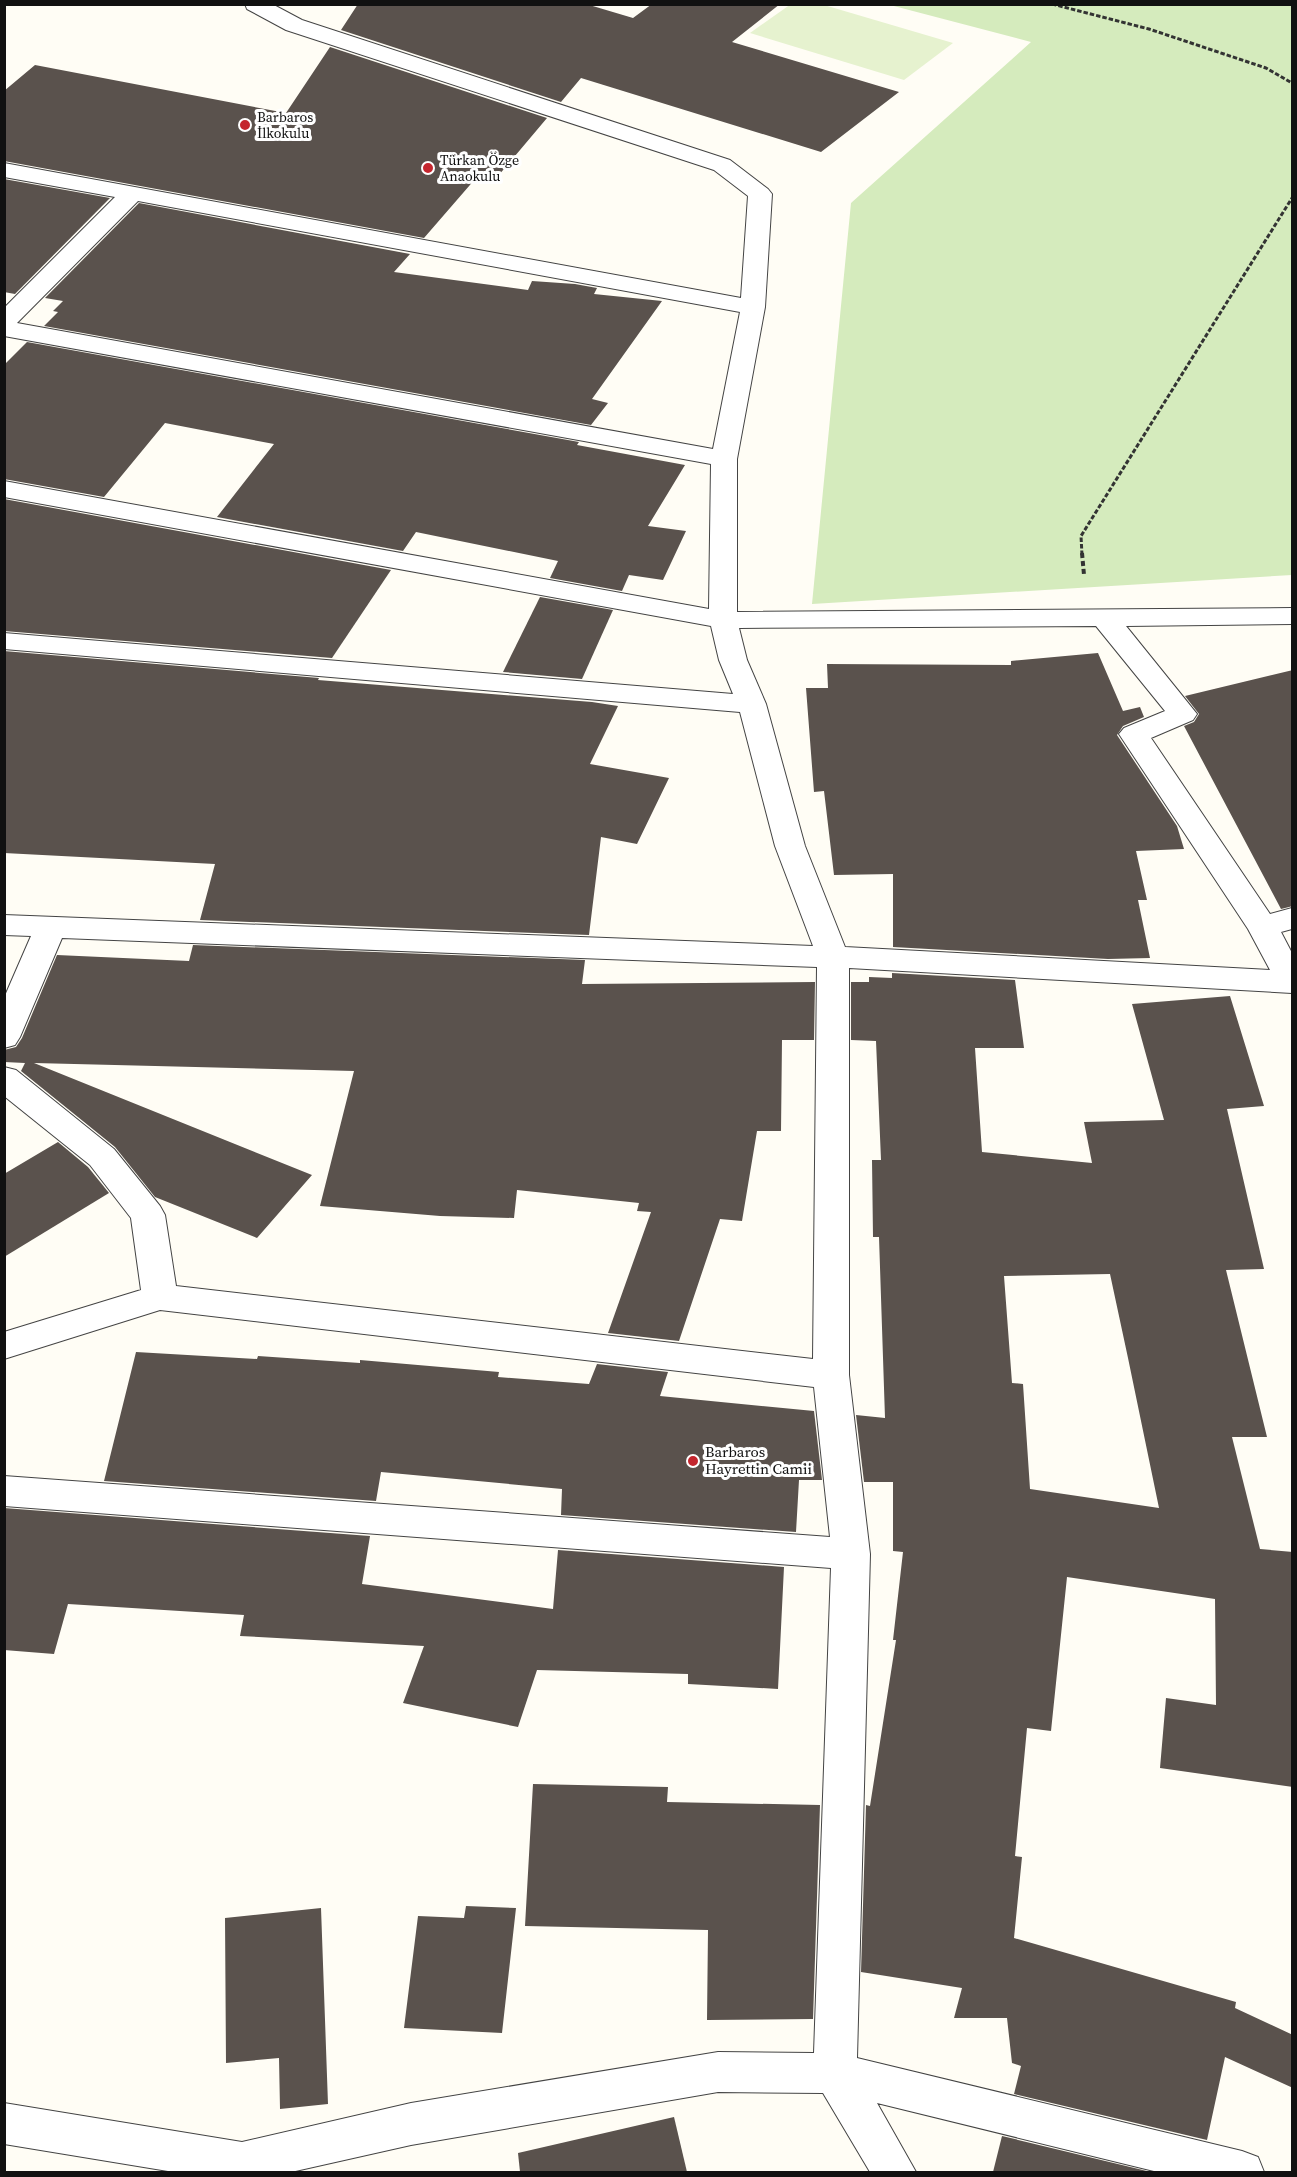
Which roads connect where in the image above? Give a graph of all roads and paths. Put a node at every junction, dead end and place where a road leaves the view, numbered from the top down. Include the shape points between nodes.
1 (255, 4) edge
2 (1052, 4) edge
3 (1293, 82) edge
4 (4, 170) edge
5 (133, 193) junction
6 (1293, 198) edge
7 (753, 307) junction
8 (4, 322) edge
9 (4, 328) edge
10 (724, 459) junction
11 (4, 489) edge
12 (1293, 616) edge
13 (1095, 617) junction
14 (723, 620) junction
15 (4, 641) edge
16 (752, 704) junction
17 (1293, 918) edge
18 (4, 925) edge
19 (51, 926) junction
20 (1263, 927) junction
21 (833, 957) junction
22 (1293, 981) edge
23 (4, 1038) edge
24 (4, 1078) edge
25 (160, 1297) junction
26 (4, 1346) edge
27 (831, 1375) junction
28 (4, 1491) edge
29 (851, 1554) junction
30 (835, 2073) junction
31 (4, 2122) edge
32 (243, 2168) edge
33 (894, 2172) edge
34 (1242, 2172) edge

1 - 7 street via 294,25 722,165 760,194
2 - 3 path via 1149,29 1266,68
4 - 5 street
5 - 7 street
5 - 8 street
6 - 13 path via 1081,536
7 - 10 street
9 - 10 street
10 - 14 street
11 - 14 street
12 - 13 street
13 - 14 street
13 - 20 street via 1183,714 1134,734
14 - 16 street via 733,660
15 - 16 street
16 - 21 street via 790,846
17 - 20 street
18 - 19 street
19 - 21 street
19 - 23 street
20 - 22 street
21 - 22 street
21 - 27 street
24 - 25 street via 102,1157 148,1215
25 - 26 street
25 - 27 street
27 - 29 street
28 - 29 street
29 - 30 street
30 - 32 street via 718,2072 411,2124
30 - 33 street
30 - 34 street
31 - 32 street

